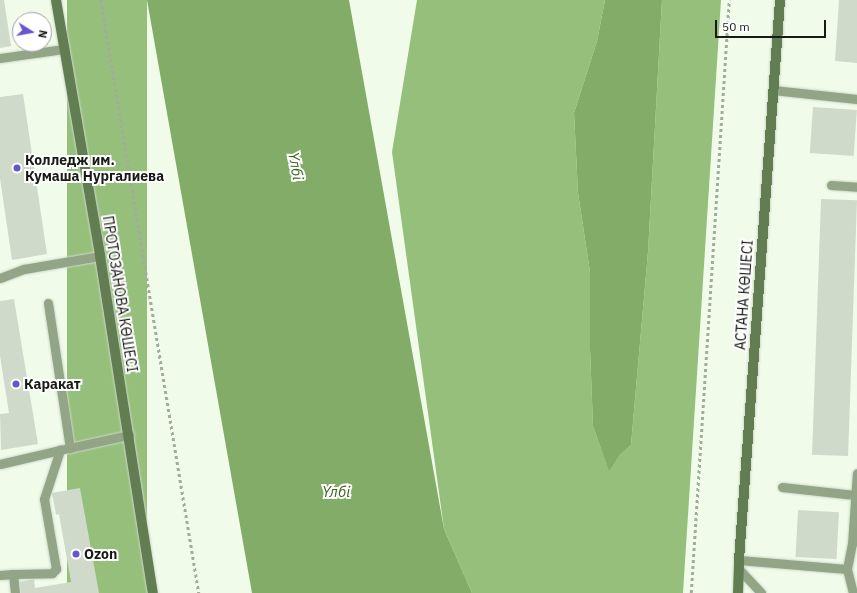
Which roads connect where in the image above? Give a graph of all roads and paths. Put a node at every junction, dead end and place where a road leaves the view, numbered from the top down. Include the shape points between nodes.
1 (56, 0) edge
2 (101, 0) edge
3 (729, 0) edge
4 (780, 0) edge
5 (64, 48) junction
6 (0, 58) edge
7 (773, 90) junction
8 (857, 99) edge
9 (831, 185) dead end
10 (857, 187) edge
11 (100, 256) junction
12 (0, 278) edge
13 (48, 304) dead end
14 (129, 435) junction
15 (70, 448) junction
16 (60, 450) junction
17 (0, 464) edge
18 (857, 473) edge
19 (782, 487) dead end
20 (855, 495) junction
21 (739, 564) junction
22 (847, 569) junction
23 (12, 574) junction
24 (0, 575) edge
25 (15, 593) edge
26 (153, 593) edge
27 (200, 593) edge
28 (691, 593) edge
29 (738, 593) edge
30 (761, 593) edge
31 (853, 593) edge

1 - 5 main road, ПРОТОЗАНОВА КӨШЕСІ
2 - 27 path
3 - 28 path
4 - 7 main road, АСТАНА КӨШЕСІ
5 - 6 lane
5 - 11 main road, ПРОТОЗАНОВА КӨШЕСІ
7 - 8 lane
7 - 21 main road, АСТАНА КӨШЕСІ
9 - 10 lane
11 - 12 lane via 24,269
11 - 14 main road, ПРОТОЗАНОВА КӨШЕСІ
13 - 15 lane
14 - 15 lane
14 - 26 main road, ПРОТОЗАНОВА КӨШЕСІ
15 - 16 lane
16 - 17 lane
16 - 23 lane via 44,499 56,569 52,573
18 - 20 lane
19 - 20 lane
20 - 22 lane via 852,544
21 - 22 lane
21 - 29 main road, АСТАНА КӨШЕСІ
21 - 30 lane
22 - 31 lane
23 - 24 lane
23 - 25 lane

